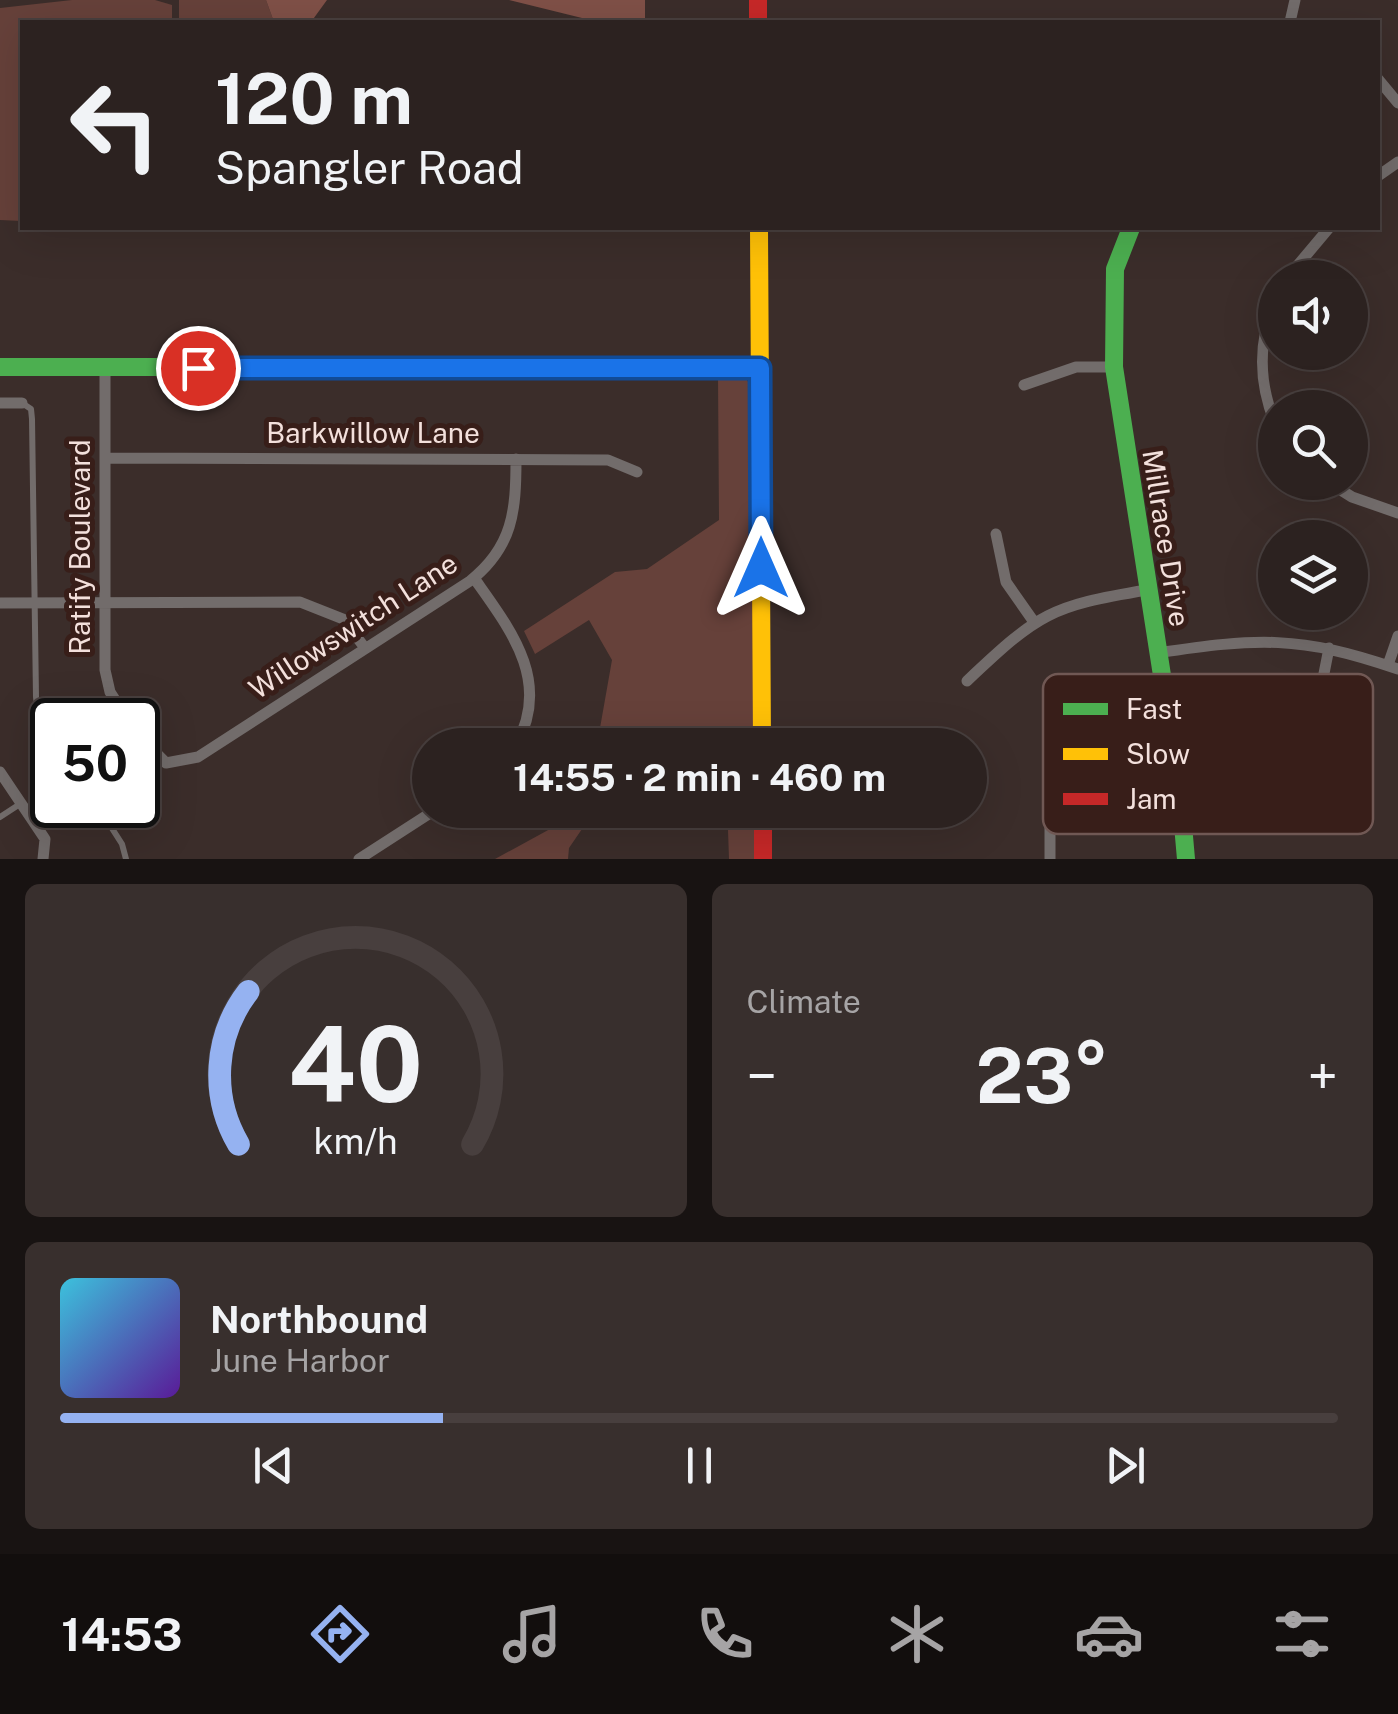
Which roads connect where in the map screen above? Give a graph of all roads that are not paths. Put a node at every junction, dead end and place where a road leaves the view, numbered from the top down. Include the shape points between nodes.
1 (759, 230) edge
2 (1130, 230) edge
3 (1327, 230) edge
4 (1302, 260) edge
5 (0, 367) edge
6 (1114, 367) junction
7 (105, 368) junction
8 (760, 368) junction
9 (1024, 385) dead end
10 (22, 402) joint
11 (0, 403) edge
12 (106, 458) junction
13 (516, 459) junction
14 (637, 472) dead end
15 (1361, 500) edge
16 (1398, 513) edge
17 (996, 534) dead end
18 (474, 578) junction
19 (1147, 590) junction
20 (0, 602) edge
21 (34, 602) junction
22 (106, 603) junction
23 (1034, 622) junction
24 (1398, 636) edge
25 (365, 648) junction
26 (1329, 648) junction
27 (1157, 653) junction
28 (1393, 667) edge
29 (1160, 674) edge
30 (1323, 674) edge
31 (968, 680) dead end
32 (36, 698) edge
33 (115, 698) edge
34 (522, 728) edge
35 (762, 728) edge
36 (160, 759) edge
37 (0, 772) edge
38 (21, 804) junction
39 (0, 817) edge
40 (412, 825) edge
41 (112, 828) edge
42 (763, 828) edge
43 (1182, 834) edge
44 (44, 857) edge
45 (126, 859) edge
46 (359, 859) edge
47 (763, 859) edge
48 (1186, 859) edge

1 - 8 street
2 - 6 street, Millrace Drive via 1113,285
3 - 4 street
5 - 7 street
6 - 9 street via 1076,367
6 - 19 street, Millrace Drive
7 - 8 street
7 - 12 street, Ratify Boulevard
8 - 35 street
10 - 11 street
10 - 21 lane via 32,419
12 - 13 street, Barkwillow Lane
12 - 22 street, Ratify Boulevard
13 - 14 street, Barkwillow Lane via 608,460
13 - 18 street, Willowswitch Lane via 512,527
15 - 16 street
17 - 23 street via 1006,582
18 - 25 street, Willowswitch Lane
18 - 34 street via 513,634 528,671
19 - 23 street via 1074,602
19 - 27 street, Millrace Drive
20 - 21 street
21 - 22 street
21 - 32 lane
22 - 25 street via 316,604 343,619
22 - 33 street, Ratify Boulevard via 106,682
23 - 31 street
24 - 28 street
25 - 36 street, Willowswitch Lane via 198,756
26 - 27 street via 1253,640
26 - 28 street
26 - 30 street
27 - 29 street, Millrace Drive
37 - 38 street
38 - 39 lane
38 - 44 street via 45,839
40 - 46 street
41 - 45 lane
42 - 47 street
43 - 48 street, Millrace Drive

